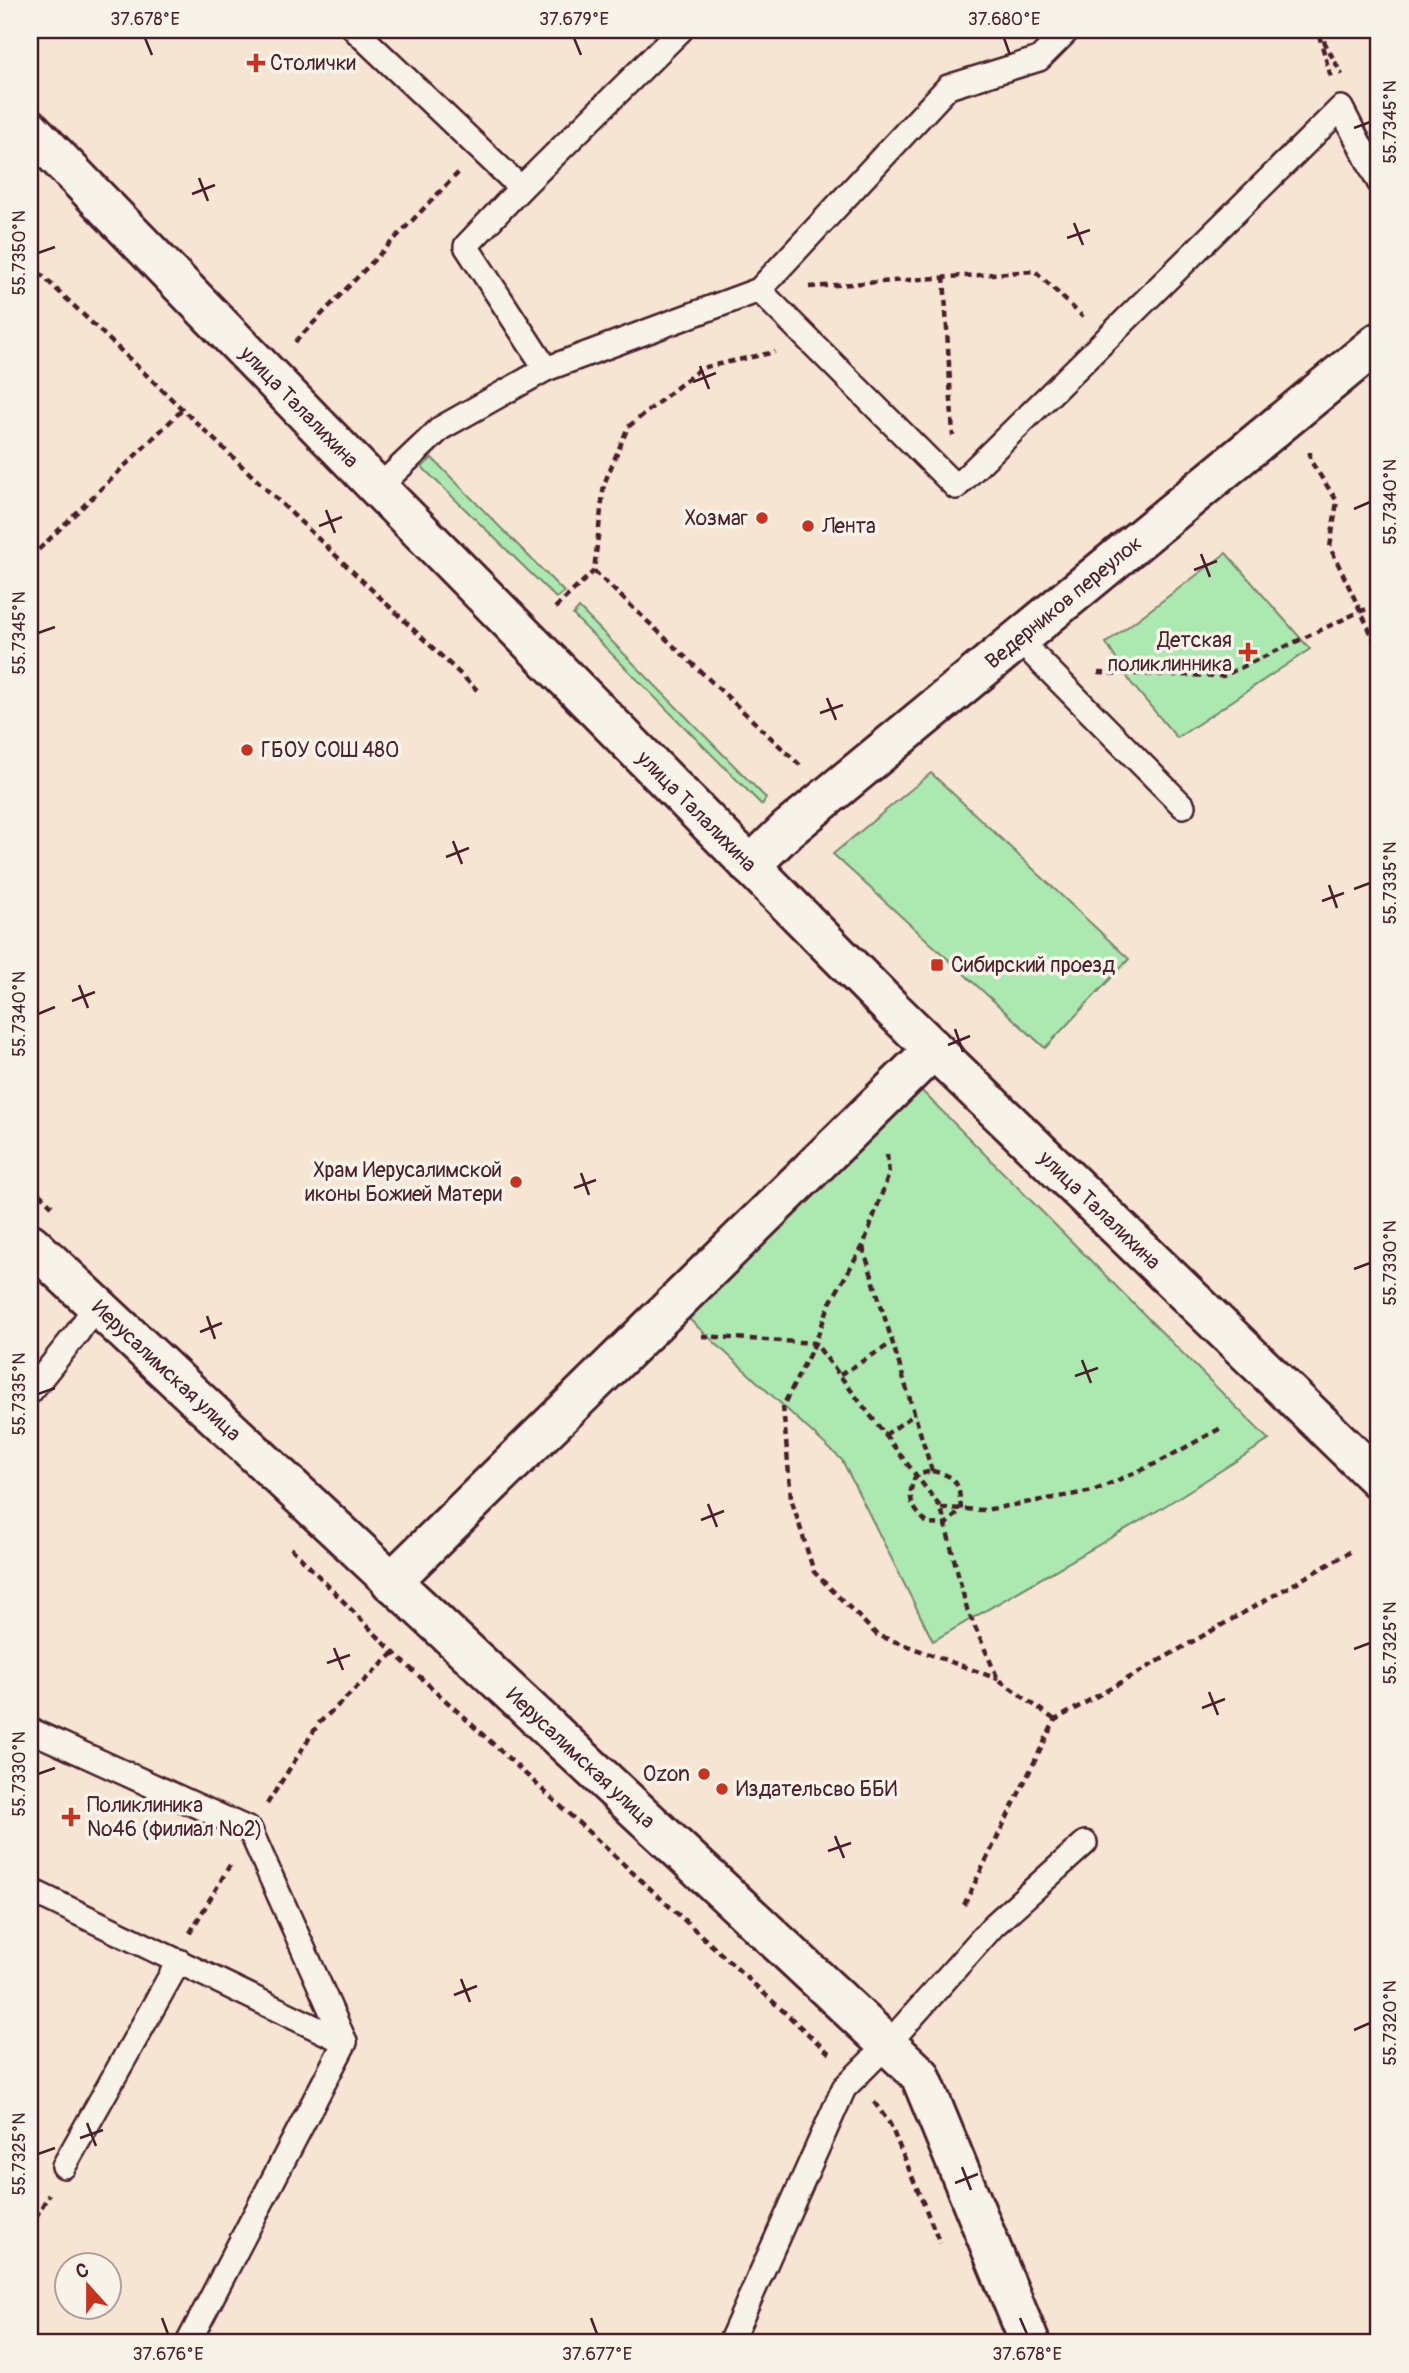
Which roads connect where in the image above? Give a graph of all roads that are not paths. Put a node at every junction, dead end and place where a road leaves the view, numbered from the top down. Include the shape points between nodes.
1 (355, 30) edge
2 (681, 30) edge
3 (1068, 30) edge
4 (30, 129) edge
5 (1379, 182) edge
6 (521, 188) junction
7 (760, 290) junction
8 (1379, 342) edge
9 (546, 369) junction
10 (378, 488) junction
11 (1019, 640) junction
12 (1183, 806) dead end
13 (750, 866) junction
14 (933, 1050) junction
15 (30, 1243) edge
16 (95, 1306) junction
17 (30, 1392) edge
18 (1379, 1480) edge
19 (391, 1583) junction
20 (30, 1730) edge
21 (1085, 1843) dead end
22 (30, 1890) edge
23 (177, 1959) junction
24 (345, 2042) junction
25 (887, 2045) junction
26 (64, 2166) dead end
27 (188, 2343) edge
28 (730, 2343) edge
29 (1030, 2343) edge

1 - 6 lane
2 - 6 lane
3 - 7 lane via 1039,59 948,87
4 - 10 street, улица Талалихина
5 - 7 lane via 1341,108 956,487
6 - 9 lane via 466,246
7 - 9 lane
8 - 11 street, Ведерников переулок
9 - 10 lane via 441,428
10 - 13 street, улица Талалихина
11 - 12 lane
11 - 13 street, Ведерников переулок via 787,830
13 - 14 street, улица Талалихина
14 - 18 street, улица Талалихина
14 - 19 street
15 - 16 street, Иерусалимская улица
16 - 17 lane
16 - 19 street, Иерусалимская улица
19 - 25 street, Иерусалимская улица
20 - 24 lane via 250,1830
21 - 25 lane via 993,1926
22 - 23 lane
23 - 24 lane
23 - 26 lane
24 - 27 lane
25 - 28 lane via 844,2088
25 - 29 street, Иерусалимская улица via 920,2075

